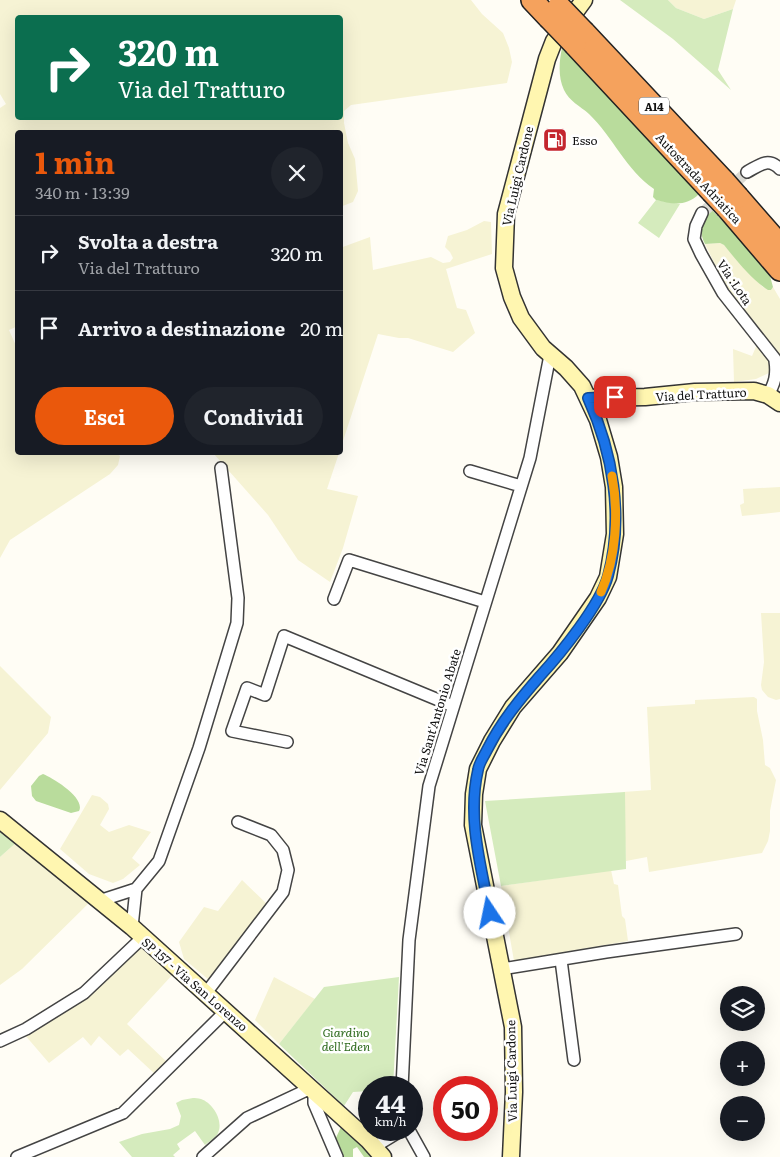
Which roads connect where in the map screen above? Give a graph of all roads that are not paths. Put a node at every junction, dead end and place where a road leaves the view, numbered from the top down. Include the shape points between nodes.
1 (532, 0) edge
2 (584, 0) edge
3 (554, 8) edge
4 (780, 169) edge
5 (747, 172) tunnel mouth
6 (733, 203) junction
7 (702, 213) tunnel mouth
8 (780, 245) edge
9 (780, 270) edge
10 (550, 355) junction
11 (778, 363) edge
12 (588, 398) junction
13 (774, 399) edge
14 (221, 468) dead end
15 (470, 471) dead end
16 (521, 486) junction
17 (334, 599) dead end
18 (485, 602) junction
19 (454, 706) junction
20 (287, 742) dead end
21 (0, 820) edge
22 (238, 822) dead end
23 (136, 889) junction
24 (99, 901) junction
25 (137, 932) junction
26 (736, 934) dead end
27 (561, 960) junction
28 (502, 969) junction
29 (206, 992) junction
30 (226, 1011) junction
31 (0, 1041) edge
32 (574, 1060) dead end
33 (403, 1076) edge
34 (313, 1090) junction
35 (390, 1141) edge
36 (415, 1141) edge
37 (378, 1152) edge
38 (18, 1157) edge
39 (203, 1157) edge
40 (337, 1157) edge
41 (424, 1157) edge
42 (511, 1157) edge

1 - 3 highway, Autostrada Adriatica / A14
2 - 10 main road, Via Luigi Cardone via 554,41 546,59 506,214 504,268 512,297 521,318
3 - 6 highway, Autostrada Adriatica / A14, bridge
4 - 5 street via 764,162
6 - 8 highway, Autostrada Adriatica / A14
6 - 9 highway, Autostrada Adriatica / A14
7 - 11 street, Via :Lota via 694,239 701,254 723,293
10 - 12 main road, Via Luigi Cardone via 582,386
10 - 16 street, Via Sant'Antonio Abate via 530,458
11 - 13 street, Via :Lota
12 - 13 main road, Via del Tratturo via 754,392
12 - 28 main road, Via Luigi Cardone via 603,433 614,487 615,534 608,577 598,598 560,653 513,707 492,741 478,769 474,794 474,825
14 - 23 street via 238,598 237,623 199,748 159,861
15 - 16 street
16 - 18 street, Via Sant'Antonio Abate
17 - 18 street via 349,560
18 - 19 street, Via Sant'Antonio Abate
19 - 20 street via 284,636 265,695 247,688 232,731
19 - 33 street, Via Sant'Antonio Abate via 429,786 409,940
21 - 24 main road, SP 157 - Via San Lorenzo
22 - 29 street via 271,835 283,850 288,870 284,892
23 - 24 street
23 - 25 street
24 - 25 main road, SP 157 - Via San Lorenzo
25 - 29 main road, SP 157 - Via San Lorenzo
25 - 31 street via 84,993
26 - 27 street
27 - 28 street
27 - 32 street
28 - 42 main road, Via Luigi Cardone via 513,1027
29 - 30 main road, SP 157 - Via San Lorenzo
30 - 34 main road, SP 157 - Via San Lorenzo
30 - 38 street via 124,1114
34 - 37 main road, SP 157 - Via San Lorenzo
34 - 39 street via 247,1118
34 - 40 street via 314,1103
35 - 37 street
36 - 41 street

